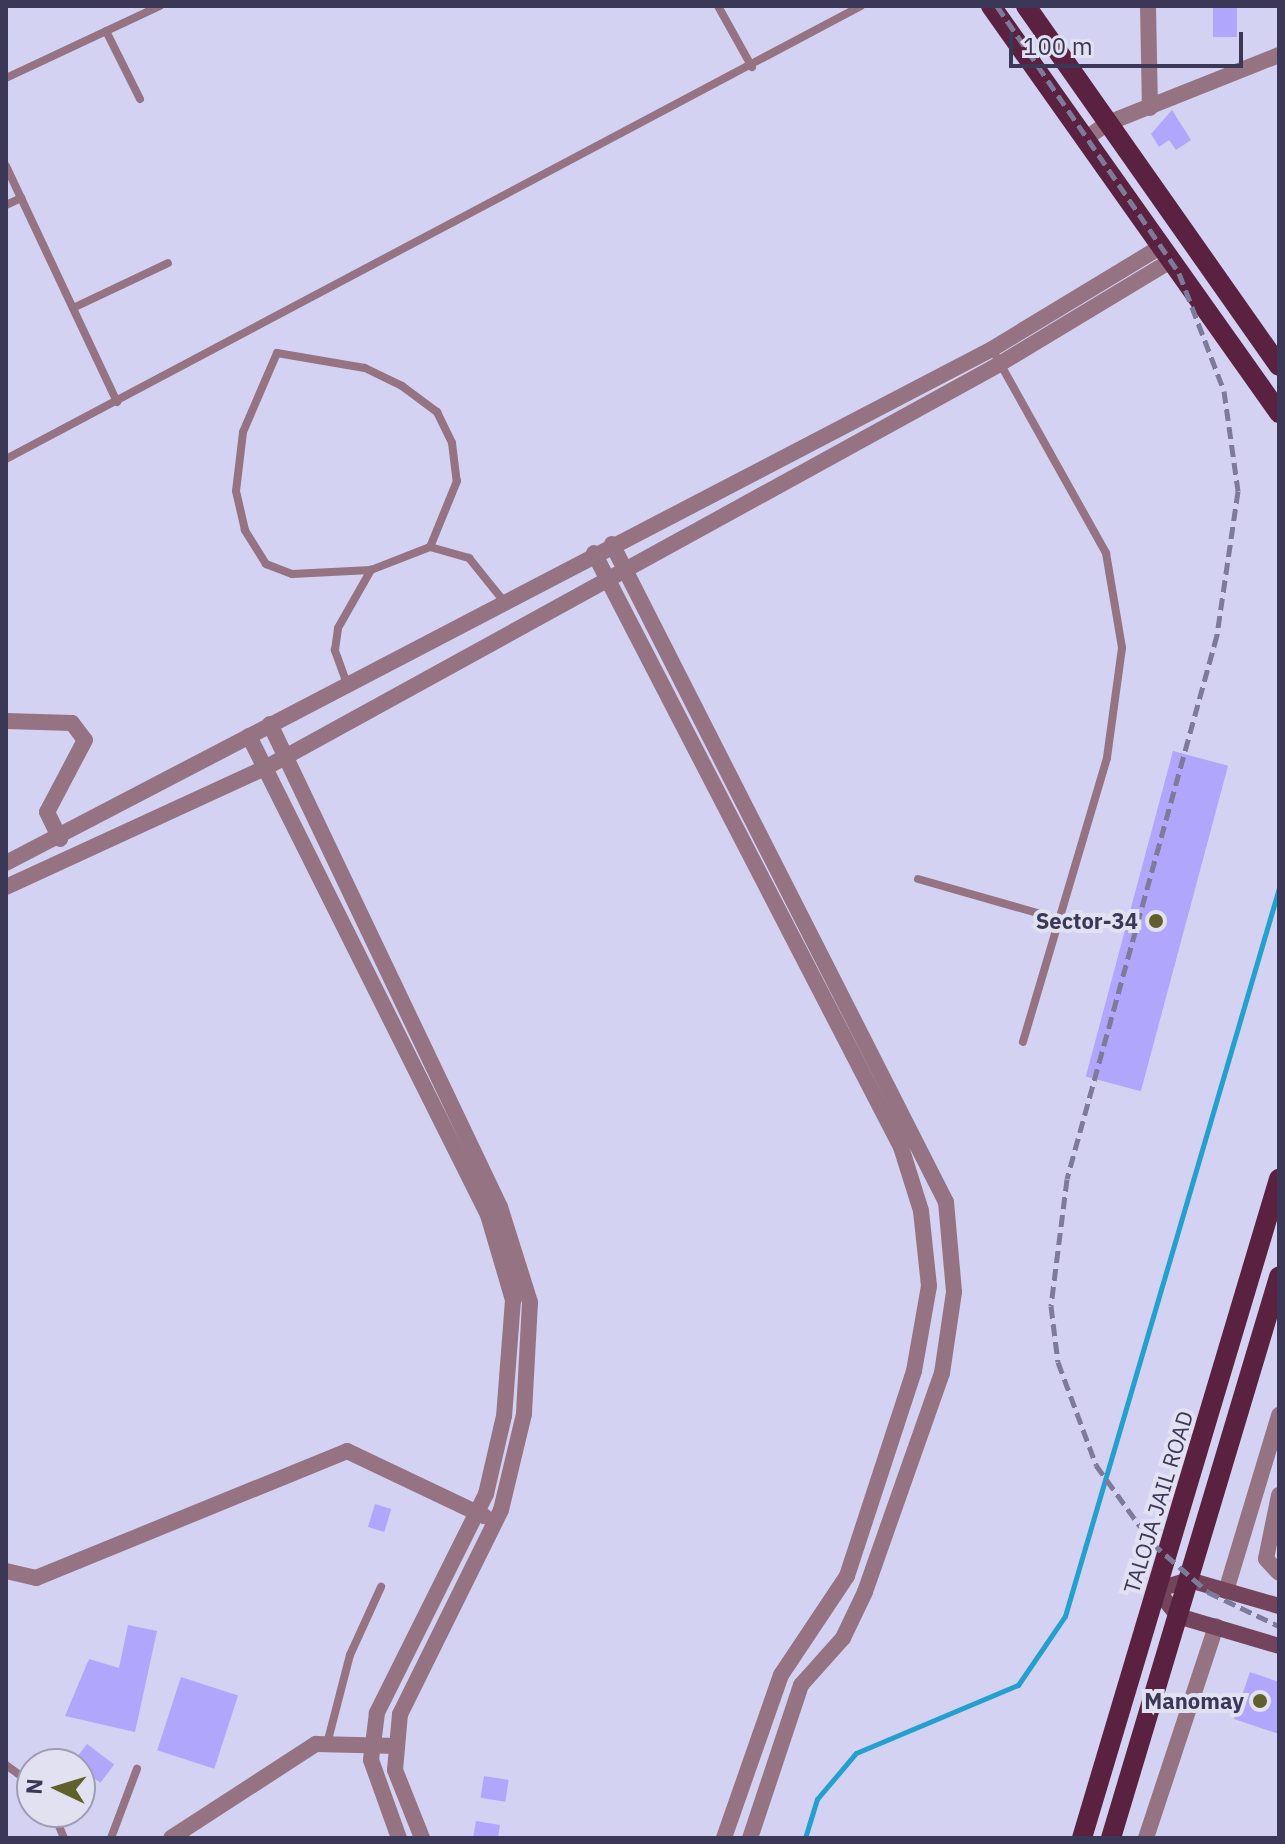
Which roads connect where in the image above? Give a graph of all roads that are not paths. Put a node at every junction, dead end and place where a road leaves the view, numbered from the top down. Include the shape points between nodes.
1 (160, 6) edge
2 (718, 6) edge
3 (861, 6) edge
4 (991, 6) edge
5 (1026, 6) edge
6 (1148, 6) edge
7 (106, 31) junction
8 (1279, 55) edge
9 (752, 67) junction
10 (6, 78) edge
11 (140, 99) dead end
12 (1150, 108) junction
13 (1108, 123) junction
14 (1085, 139) junction
15 (6, 166) edge
16 (21, 198) junction
17 (6, 205) edge
18 (1167, 253) junction
19 (168, 263) dead end
20 (73, 308) junction
21 (995, 357) junction
22 (1279, 366) edge
23 (117, 402) junction
24 (1279, 413) edge
25 (6, 459) edge
26 (612, 544) junction
27 (430, 547) junction
28 (594, 553) junction
29 (628, 567) junction
30 (371, 570) junction
31 (605, 580) junction
32 (502, 599) junction
33 (346, 681) junction
34 (6, 721) edge
35 (270, 724) junction
36 (249, 736) junction
37 (289, 755) junction
38 (265, 768) junction
39 (60, 839) junction
40 (6, 863) edge
41 (918, 879) dead end
42 (6, 887) edge
43 (1058, 919) junction
44 (1023, 1042) dead end
45 (1279, 1179) edge
46 (1279, 1277) edge
47 (1279, 1415) edge
48 (1279, 1495) edge
49 (478, 1512) junction
50 (495, 1523) junction
51 (6, 1571) edge
52 (1279, 1573) edge
53 (1189, 1580) junction
54 (381, 1587) dead end
55 (1157, 1590) junction
56 (1226, 1591) junction
57 (1279, 1606) edge
58 (1178, 1616) junction
59 (1216, 1626) junction
60 (1279, 1646) edge
61 (328, 1740) junction
62 (373, 1744) junction
63 (397, 1746) junction
64 (137, 1769) dead end
65 (111, 1838) edge
66 (171, 1838) edge
67 (399, 1838) edge
68 (422, 1838) edge
69 (724, 1838) edge
70 (750, 1838) edge
71 (1082, 1838) edge
72 (1111, 1838) edge
73 (1146, 1838) edge

1 - 7 lane
2 - 9 lane
3 - 9 lane
4 - 14 main road
5 - 13 main road
6 - 12 street
7 - 10 lane
7 - 11 lane
8 - 12 street
9 - 23 lane
12 - 13 street
13 - 14 street
13 - 22 main road
14 - 18 main road
15 - 16 lane
16 - 17 lane
16 - 20 lane
18 - 21 street
18 - 24 main road
19 - 20 lane
20 - 23 lane
21 - 26 street
21 - 29 street
21 - 43 lane via 1106,553 1120,616 1119,713
23 - 25 lane
26 - 28 street
26 - 29 street
27 - 30 lane
27 - 30 lane via 457,481 437,412 365,368 277,353 243,432 236,491 245,530 266,564 292,574
27 - 32 lane via 469,558
28 - 31 street
28 - 32 street
29 - 31 street
29 - 70 street via 946,1202 954,1292 942,1373 865,1592 843,1638 801,1685
30 - 33 lane via 338,628 335,650
31 - 37 street
31 - 69 street via 901,1147 921,1211 929,1286 914,1371 847,1576 781,1675
32 - 33 street
33 - 35 street
34 - 39 street via 72,723 85,740 47,812
35 - 36 street
35 - 37 street
36 - 38 street
36 - 39 street
37 - 38 street
37 - 50 street via 519,1255 530,1302 524,1414
38 - 42 street
38 - 49 street via 453,1142 503,1261 513,1300 504,1416
39 - 40 street
41 - 43 lane
43 - 44 lane
45 - 55 main road, TALOJA JAIL ROAD
46 - 53 main road
47 - 56 street
48 - 52 street via 1266,1559
49 - 50 street
49 - 51 street via 347,1451 36,1578
49 - 62 street via 377,1713
50 - 63 street via 400,1714
53 - 55 main road
53 - 56 main road
53 - 58 main road
54 - 61 lane via 350,1655
55 - 58 main road
55 - 71 main road, TALOJA JAIL ROAD
56 - 57 main road
58 - 59 main road
58 - 72 main road
59 - 60 main road
59 - 73 street
61 - 62 street
61 - 66 street
62 - 63 street
62 - 67 street
63 - 68 street via 395,1770
64 - 65 lane

